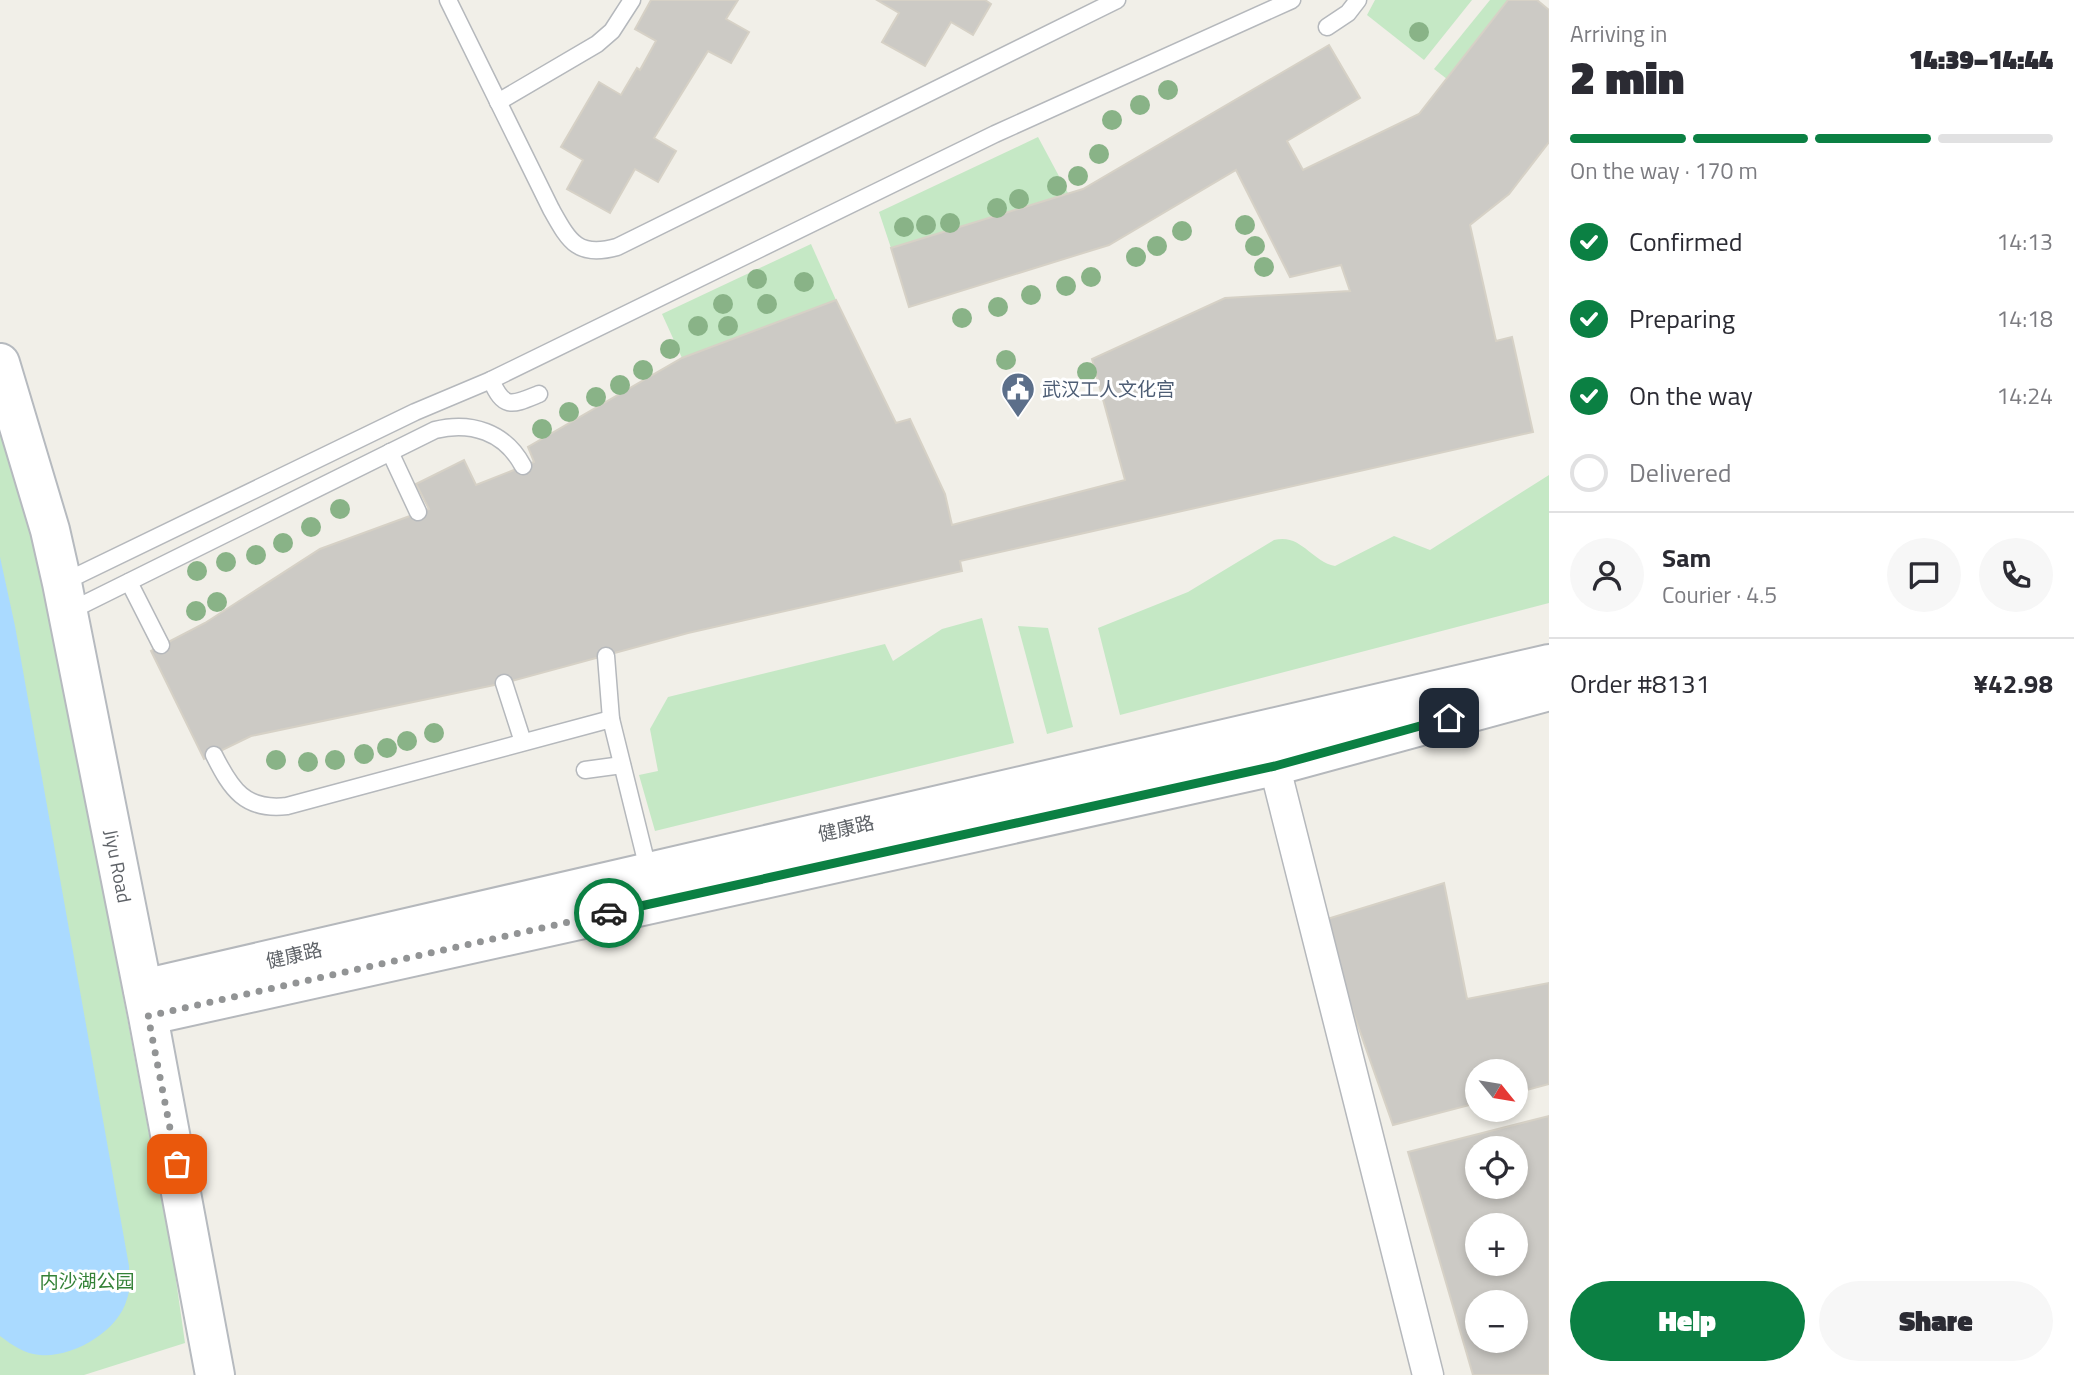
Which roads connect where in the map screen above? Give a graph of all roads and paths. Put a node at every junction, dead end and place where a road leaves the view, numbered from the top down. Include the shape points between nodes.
1 (448, 0) edge
2 (632, 0) edge
3 (1117, 0) edge
4 (1292, 0) edge
5 (1358, 0) edge
6 (1327, 27) dead end
7 (498, 102) junction
8 (0, 363) edge
9 (491, 380) junction
10 (539, 394) dead end
11 (390, 453) junction
12 (523, 466) dead end
13 (418, 512) dead end
14 (129, 582) junction
15 (65, 598) junction
16 (160, 645) dead end
17 (606, 656) dead end
18 (1549, 664) edge
19 (504, 683) dead end
20 (1549, 691) edge
21 (611, 719) junction
22 (1265, 729) junction
23 (523, 742) junction
24 (214, 755) dead end
25 (622, 765) junction
26 (1275, 766) junction
27 (585, 771) dead end
28 (649, 874) junction
29 (145, 1002) junction
30 (215, 1375) edge
31 (1428, 1375) edge

1 - 7 lane
2 - 7 lane via 612,31 597,44
3 - 7 lane via 603,251 576,246 567,237
4 - 9 lane via 995,134
5 - 6 lane
8 - 15 street, Jiyu Road via 50,530
9 - 10 lane via 506,403
9 - 15 lane via 415,412
11 - 12 lane via 435,430 470,426 499,438
11 - 13 lane
11 - 14 lane
14 - 15 lane
14 - 16 lane
15 - 29 street, Jiyu Road
17 - 21 lane
18 - 22 street, 健康路
19 - 23 lane
20 - 26 street, 健康路
21 - 23 lane
21 - 25 lane
22 - 26 street
22 - 28 street, 健康路
23 - 24 lane via 272,808 242,797
25 - 27 lane
25 - 28 lane
26 - 29 street, 健康路
26 - 31 street
28 - 29 street, 健康路
29 - 30 street, Jiyu Road

